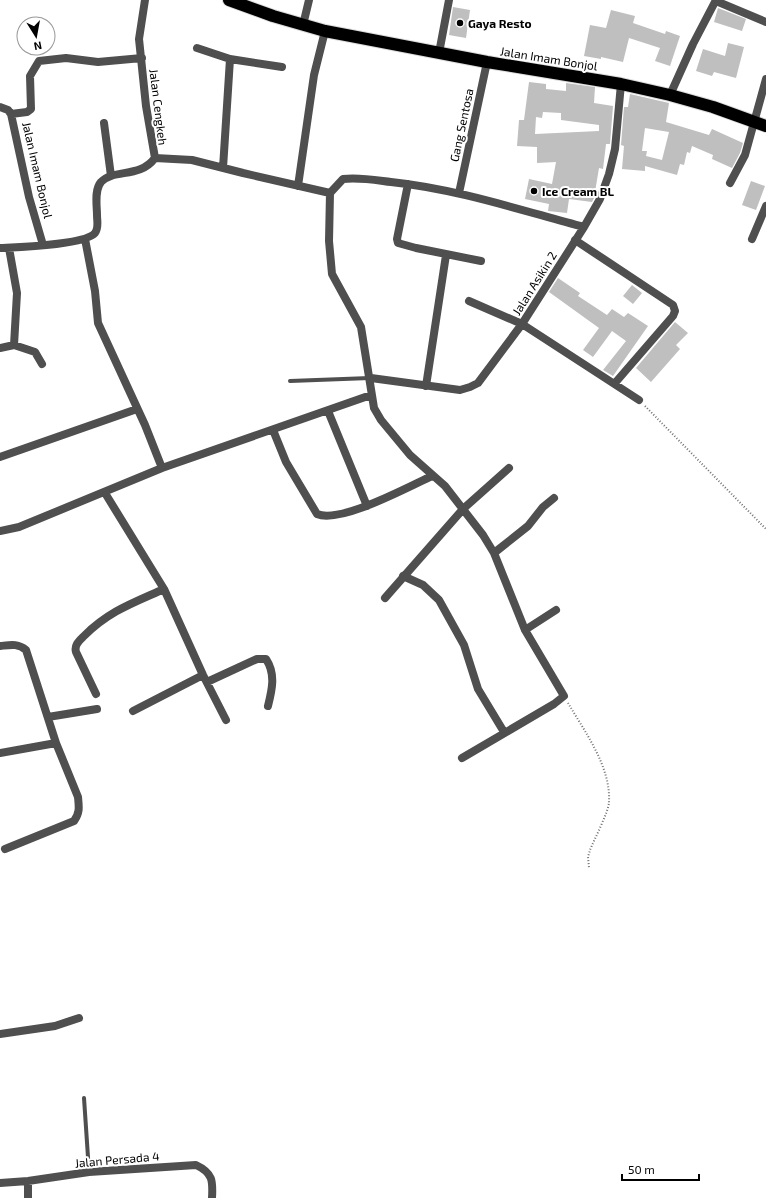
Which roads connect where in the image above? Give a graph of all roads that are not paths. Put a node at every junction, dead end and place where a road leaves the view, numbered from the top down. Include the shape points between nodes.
1 (145, 0) edge
2 (229, 0) edge
3 (309, 0) edge
4 (449, 0) edge
5 (716, 1) edge
6 (766, 22) edge
7 (303, 25) junction
8 (325, 31) junction
9 (197, 48) dead end
10 (439, 53) junction
11 (142, 58) junction
12 (230, 59) junction
13 (487, 62) junction
14 (282, 67) dead end
15 (766, 80) edge
16 (621, 84) junction
17 (670, 95) junction
18 (0, 107) edge
19 (11, 114) junction
20 (754, 122) junction
21 (104, 123) dead end
22 (766, 126) edge
23 (155, 158) junction
24 (223, 168) junction
25 (111, 176) junction
26 (730, 183) dead end
27 (408, 184) junction
28 (298, 186) junction
29 (330, 193) junction
30 (459, 193) junction
31 (766, 206) edge
32 (584, 227) junction
33 (85, 239) junction
34 (752, 239) dead end
35 (575, 240) junction
36 (43, 245) junction
37 (0, 248) edge
38 (9, 248) junction
39 (446, 255) junction
40 (480, 261) dead end
41 (469, 301) dead end
42 (522, 324) junction
43 (14, 345) junction
44 (0, 348) edge
45 (42, 364) dead end
46 (371, 378) junction
47 (290, 381) dead end
48 (615, 383) junction
49 (426, 386) junction
50 (371, 395) junction
51 (639, 400) road end
52 (137, 409) junction
53 (328, 411) junction
54 (273, 430) junction
55 (0, 457) edge
56 (162, 468) junction
57 (509, 468) dead end
58 (432, 476) junction
59 (105, 493) junction
60 (554, 498) dead end
61 (367, 506) junction
62 (463, 509) junction
63 (0, 531) edge
64 (494, 553) junction
65 (404, 576) junction
66 (164, 589) junction
67 (385, 598) dead end
68 (556, 610) dead end
69 (525, 630) junction
70 (0, 646) edge
71 (205, 678) junction
72 (96, 694) dead end
73 (268, 706) dead end
74 (98, 709) dead end
75 (133, 711) dead end
76 (48, 717) junction
77 (226, 720) dead end
78 (504, 732) junction
79 (56, 743) junction
80 (0, 753) edge
81 (462, 758) dead end
82 (5, 848) dead end
83 (79, 1018) dead end
84 (0, 1034) edge
85 (84, 1098) dead end
86 (89, 1172) junction
87 (28, 1181) junction
88 (0, 1183) edge
89 (28, 1198) edge
90 (212, 1198) edge

1 - 11 street, Jalan Cengkeh via 140,39
2 - 7 highway, Jalan Imam Bonjol
3 - 7 street
4 - 10 street
5 - 6 street
5 - 17 street
7 - 8 highway, Jalan Imam Bonjol
8 - 10 highway, Jalan Imam Bonjol
8 - 28 street via 314,75
9 - 12 street
10 - 13 highway, Jalan Imam Bonjol
11 - 19 street via 98,62 66,58 39,61 30,76 31,109 28,112
11 - 23 street, Jalan Cengkeh via 146,106
12 - 14 street
12 - 24 street
13 - 16 highway, Jalan Imam Bonjol
13 - 30 street, Gang Sentosa
15 - 20 street
16 - 17 highway, Jalan Imam Bonjol
16 - 32 street, Jalan Asikin 2 via 615,150 609,174 600,199
17 - 20 highway, Jalan Imam Bonjol
18 - 19 street, Jalan Imam Bonjol
19 - 36 street, Jalan Imam Bonjol via 29,197
20 - 22 highway, Jalan Imam Bonjol
20 - 26 street via 744,155
21 - 25 street
23 - 24 street, Jalan Cengkeh via 192,160
23 - 25 street via 145,168
24 - 28 street, Jalan Cengkeh
25 - 33 street via 98,186 98,226 96,232
27 - 29 street via 357,178 343,179
27 - 30 street
27 - 39 street via 398,243
28 - 29 street, Jalan Cengkeh
29 - 46 street via 329,241 332,274 361,328
30 - 32 street
31 - 34 street
32 - 35 street, Jalan Asikin 2
33 - 36 street
33 - 52 street via 98,323
35 - 42 street, Jalan Asikin 2
35 - 48 street via 673,304 675,311
36 - 38 street
37 - 38 street
38 - 43 street via 17,293
39 - 40 street
39 - 49 street
41 - 42 street
42 - 48 street
42 - 49 street, Jalan Asikin 2 via 478,383 460,390
43 - 44 street
43 - 45 street via 36,352
46 - 47 lane
46 - 49 street, Jalan Asikin 2
46 - 50 street
48 - 51 street
50 - 53 street
50 - 58 street via 374,408 381,420 410,455
52 - 55 street
52 - 56 street
53 - 54 street
53 - 61 street
54 - 56 street
54 - 61 street via 286,462 317,514 332,517
56 - 59 street
57 - 62 street
58 - 61 street
58 - 62 street via 445,486
59 - 63 street via 18,527
59 - 66 street
60 - 64 street via 528,526
62 - 64 street
62 - 65 street
64 - 69 street
65 - 67 street
65 - 78 street via 423,585 438,600 464,645 478,689
66 - 71 street
66 - 72 street via 116,610 76,644 76,652
68 - 69 street
69 - 78 street via 564,696
70 - 76 street via 15,644 26,650
71 - 73 street via 257,659 266,659 271,665 273,686
71 - 75 street
71 - 77 street
74 - 76 street
76 - 79 street
78 - 81 street
79 - 80 street
79 - 82 street via 78,797 79,814 74,821
83 - 84 street via 55,1026
85 - 86 lane
86 - 87 street, Jalan Persada 4
86 - 90 street, Jalan Persada 4 via 196,1165 206,1170 211,1177
87 - 88 street, Jalan Persada 4
87 - 89 street

